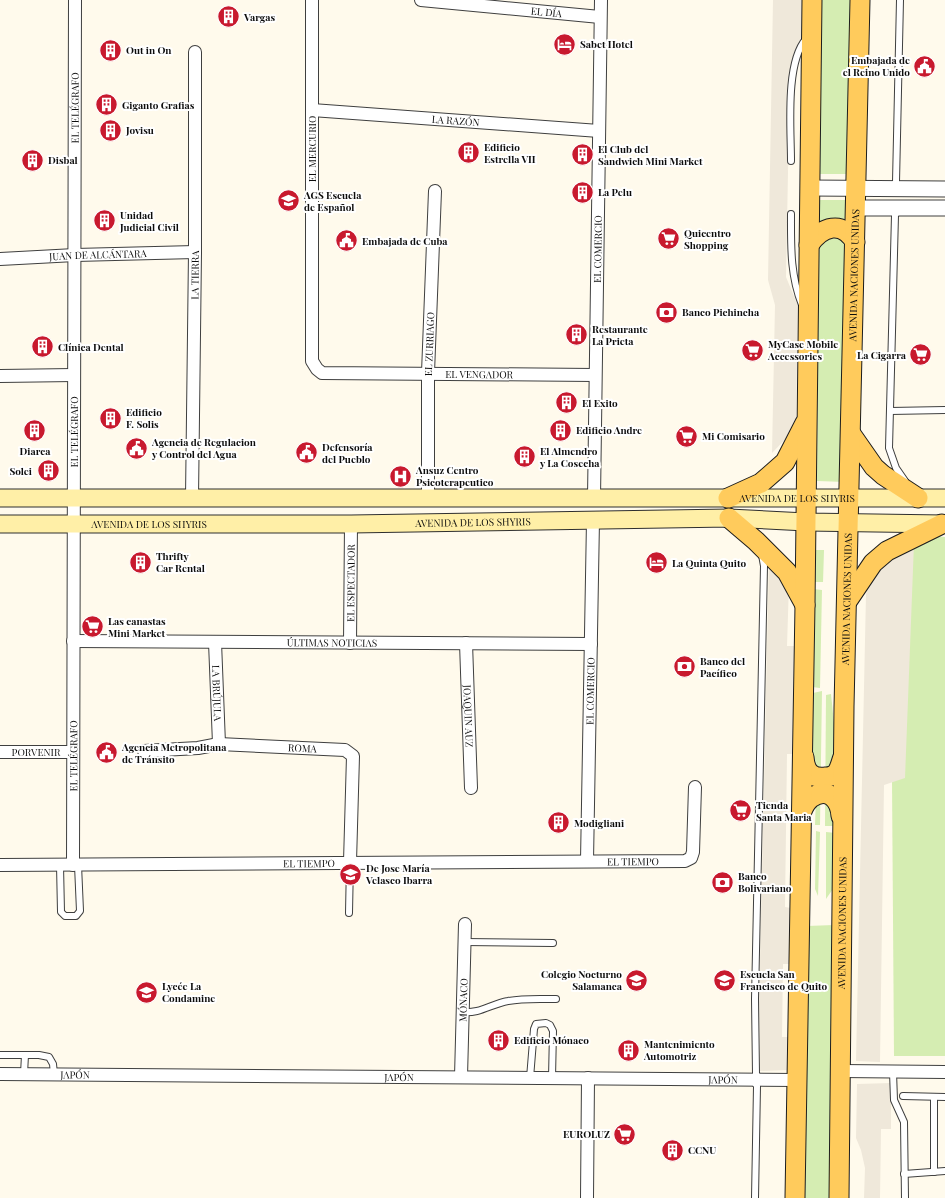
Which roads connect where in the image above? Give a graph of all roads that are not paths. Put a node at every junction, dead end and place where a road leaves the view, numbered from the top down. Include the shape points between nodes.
1 (75, 0) edge
2 (312, 0) edge
3 (421, 0) edge
4 (600, 0) edge
5 (860, 0) edge
6 (900, 0) edge
7 (812, 2) edge
8 (600, 17) junction
9 (860, 29) junction
10 (812, 34) junction
11 (195, 52) dead end
12 (851, 56) dead end
13 (312, 110) junction
14 (599, 131) junction
15 (791, 161) dead end
16 (810, 188) junction
17 (945, 188) edge
18 (856, 189) junction
19 (890, 189) junction
20 (435, 191) dead end
21 (856, 208) junction
22 (900, 208) junction
23 (945, 208) edge
24 (790, 214) dead end
25 (856, 242) junction
26 (809, 245) junction
27 (196, 252) junction
28 (75, 255) junction
29 (0, 259) edge
30 (809, 325) junction
31 (846, 335) dead end
32 (853, 356) junction
33 (317, 369) joint
34 (428, 373) junction
35 (74, 375) junction
36 (595, 375) junction
37 (0, 376) edge
38 (945, 410) edge
39 (890, 411) junction
40 (807, 420) junction
41 (852, 434) junction
42 (0, 498) edge
43 (74, 498) junction
44 (192, 498) junction
45 (428, 498) junction
46 (594, 498) junction
47 (728, 498) junction
48 (806, 498) junction
49 (850, 498) junction
50 (921, 498) junction
51 (945, 498) edge
52 (729, 518) junction
53 (593, 520) junction
54 (806, 522) junction
55 (850, 523) junction
56 (0, 524) edge
57 (351, 524) junction
58 (944, 524) edge
59 (73, 526) junction
60 (760, 546) junction
61 (848, 600) junction
62 (805, 605) junction
63 (73, 641) junction
64 (215, 642) junction
65 (350, 643) junction
66 (466, 643) junction
67 (592, 644) junction
68 (218, 744) junction
69 (803, 748) junction
70 (144, 751) dead end
71 (0, 752) edge
72 (72, 752) junction
73 (844, 754) junction
74 (695, 787) dead end
75 (471, 788) dead end
76 (802, 811) junction
77 (843, 834) junction
78 (587, 861) junction
79 (350, 862) junction
80 (0, 865) edge
81 (60, 865) junction
82 (76, 865) junction
83 (349, 913) dead end
84 (465, 924) dead end
85 (464, 942) junction
86 (553, 943) dead end
87 (556, 999) dead end
88 (462, 1012) junction
89 (0, 1055) edge
90 (24, 1055) junction
91 (840, 1071) junction
92 (893, 1072) junction
93 (945, 1072) edge
94 (0, 1074) edge
95 (24, 1074) junction
96 (54, 1074) junction
97 (461, 1077) junction
98 (530, 1078) junction
99 (552, 1078) junction
100 (588, 1078) junction
101 (756, 1079) junction
102 (797, 1080) junction
103 (903, 1096) dead end
104 (934, 1097) junction
105 (945, 1097) edge
106 (945, 1171) edge
107 (934, 1172) junction
108 (904, 1174) junction
109 (587, 1198) edge
110 (755, 1198) edge
111 (795, 1198) edge
112 (839, 1198) edge
113 (905, 1198) edge

1 - 28 street, EL TELÉGRAFO
2 - 13 street, EL MERCURIO
3 - 8 street, EL DÍA
4 - 8 street, EL COMERCIO
5 - 9 main road, AVENIDA NACIONES UNIDAS
6 - 19 lane via 896,182
7 - 10 main road
8 - 14 street, EL COMERCIO
9 - 12 lane
9 - 18 main road, AVENIDA NACIONES UNIDAS
10 - 15 lane via 801,44 793,67
10 - 16 main road
11 - 27 street, LA TIERRA
13 - 14 street, LA RAZÓN
13 - 33 street, EL MERCURIO via 312,361
14 - 36 street, EL COMERCIO
16 - 18 street
16 - 26 main road
17 - 19 street
18 - 19 street
18 - 21 main road, AVENIDA NACIONES UNIDAS
20 - 34 street, EL ZURRIAGO
21 - 22 street
21 - 25 main road, AVENIDA NACIONES UNIDAS
22 - 23 street
22 - 39 lane via 895,215
24 - 30 lane via 793,276
25 - 26 main road via 844,230 835,228 818,233
25 - 32 main road, AVENIDA NACIONES UNIDAS
26 - 30 main road
27 - 28 street, JUAN DE ALCÁNTARA
27 - 44 street, LA TIERRA
28 - 29 street, JUAN DE ALCÁNTARA
28 - 35 street, EL TELÉGRAFO
30 - 40 main road
31 - 32 lane
32 - 41 main road, AVENIDA NACIONES UNIDAS
33 - 34 street, EL VENGADOR via 322,373
34 - 36 street, EL VENGADOR
34 - 45 street, EL ZURRIAGO
35 - 37 street
35 - 43 street, EL TELÉGRAFO
36 - 46 street, EL COMERCIO
38 - 39 lane
39 - 50 lane via 891,458 902,478
40 - 47 main road via 785,462 761,483
40 - 48 main road
41 - 49 main road, AVENIDA NACIONES UNIDAS
41 - 50 main road via 883,476
42 - 43 main road, AVENIDA DE LOS SHYRIS
43 - 44 main road, AVENIDA DE LOS SHYRIS
43 - 59 street, EL TELÉGRAFO
44 - 45 main road, AVENIDA DE LOS SHYRIS
45 - 46 main road, AVENIDA DE LOS SHYRIS
46 - 47 main road, AVENIDA DE LOS SHYRIS
47 - 48 main road, AVENIDA DE LOS SHYRIS
48 - 49 main road, AVENIDA DE LOS SHYRIS
48 - 54 main road
49 - 50 main road, AVENIDA DE LOS SHYRIS
49 - 55 main road, AVENIDA NACIONES UNIDAS
50 - 51 main road, AVENIDA DE LOS SHYRIS
52 - 53 main road, AVENIDA DE LOS SHYRIS
52 - 54 main road, AVENIDA DE LOS SHYRIS
52 - 60 main road
53 - 57 main road, AVENIDA DE LOS SHYRIS
53 - 67 street, EL COMERCIO
54 - 55 main road, AVENIDA DE LOS SHYRIS
54 - 62 main road
55 - 58 main road, AVENIDA DE LOS SHYRIS
55 - 61 main road, AVENIDA NACIONES UNIDAS
56 - 59 main road, AVENIDA DE LOS SHYRIS
57 - 59 main road, AVENIDA DE LOS SHYRIS
57 - 65 street, EL ESPECTADOR
58 - 61 main road via 887,551 873,563
59 - 63 street, EL TELÉGRAFO
60 - 62 main road via 787,572
60 - 101 lane via 764,566 755,999
61 - 73 main road, AVENIDA NACIONES UNIDAS
62 - 69 main road
63 - 64 street, ÚLTIMAS NOTICIAS
63 - 72 street, EL TELÉGRAFO
64 - 65 street, ÚLTIMAS NOTICIAS
64 - 68 street, LA BRÚJULA
65 - 66 street, ÚLTIMAS NOTICIAS
66 - 67 street, ÚLTIMAS NOTICIAS
66 - 75 street, JOAQUIN AUZ
67 - 78 street, EL COMERCIO
68 - 70 street, ROMA via 198,748
68 - 79 street, ROMA via 349,752 353,756
69 - 73 main road via 805,767 809,773 819,778 837,773
69 - 76 main road
71 - 72 street, PORVENIR
72 - 82 street, EL TELÉGRAFO
73 - 77 main road, AVENIDA NACIONES UNIDAS
74 - 78 street, EL TIEMPO via 693,852 690,858 685,861
76 - 77 main road via 811,798 819,794 830,795 839,802
76 - 102 main road
77 - 91 main road, AVENIDA NACIONES UNIDAS
78 - 79 street, EL TIEMPO
79 - 82 street, EL TIEMPO
79 - 83 lane
80 - 81 street, EL TIEMPO
81 - 82 street, EL TIEMPO
81 - 82 lane via 61,912 65,916 76,916 80,911
84 - 85 street, MÓNACO
85 - 86 lane
85 - 88 street, MÓNACO
87 - 88 lane via 510,1000 478,1012
88 - 97 street, MÓNACO
89 - 90 lane
90 - 95 lane
90 - 96 lane via 49,1057
91 - 92 street
91 - 112 main road, AVENIDA NACIONES UNIDAS
92 - 93 street
92 - 108 lane via 894,1100 904,1122
94 - 95 street, JAPÓN
95 - 96 street, JAPÓN
96 - 97 street, JAPÓN
97 - 98 street, JAPÓN
98 - 99 street, JAPÓN
98 - 99 lane via 534,1029 536,1024 541,1023 550,1025 553,1031
99 - 100 street, JAPÓN
100 - 101 street, JAPÓN
100 - 109 street
101 - 102 street, JAPÓN
101 - 110 lane
102 - 111 main road
103 - 104 lane
104 - 105 lane
104 - 107 lane
106 - 107 lane
107 - 108 lane
108 - 113 lane

